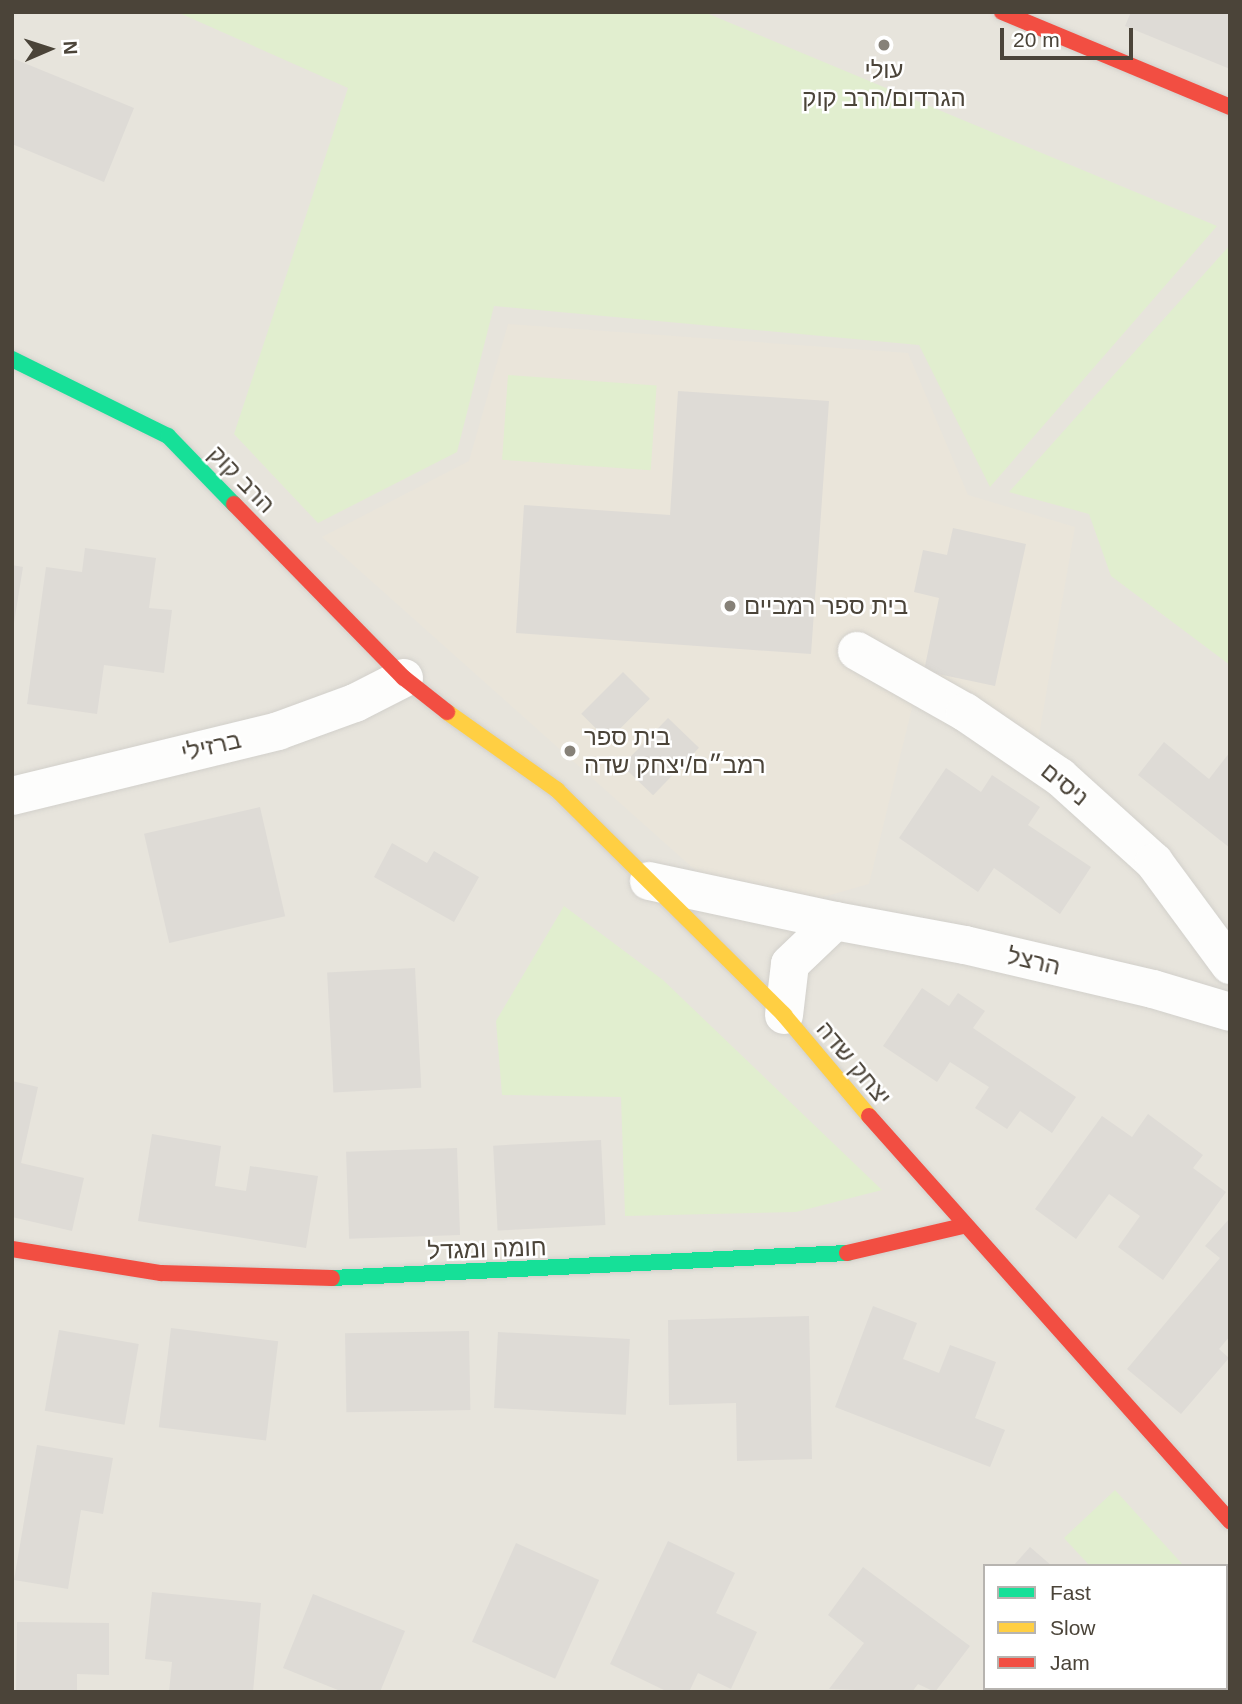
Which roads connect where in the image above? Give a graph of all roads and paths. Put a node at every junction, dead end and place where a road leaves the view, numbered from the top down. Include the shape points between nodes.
1 (1002, 12) edge
2 (1230, 107) edge
3 (12, 359) edge
4 (857, 652) dead end
5 (404, 678) junction
6 (12, 796) edge
7 (649, 881) junction
8 (835, 921) junction
9 (1230, 965) edge
10 (1230, 1012) edge
11 (784, 1015) junction
12 (963, 1226) junction
13 (12, 1249) edge
14 (1230, 1521) edge

1 - 2 street
3 - 5 street, הרב קוק via 168,436
4 - 9 street, ניסים via 965,712 1060,777 1154,862
5 - 6 street, ברזילי via 355,703 278,731
5 - 7 street, יצחק שדה via 512,762 557,790
7 - 8 street, הרצל
7 - 11 street, יצחק שדה
8 - 10 street, הרצל via 979,948
8 - 11 street via 790,964
11 - 12 street, יצחק שדה
12 - 13 street, חומה ומגדל via 855,1253 317,1279 161,1273
12 - 14 street, יצחק שדה

